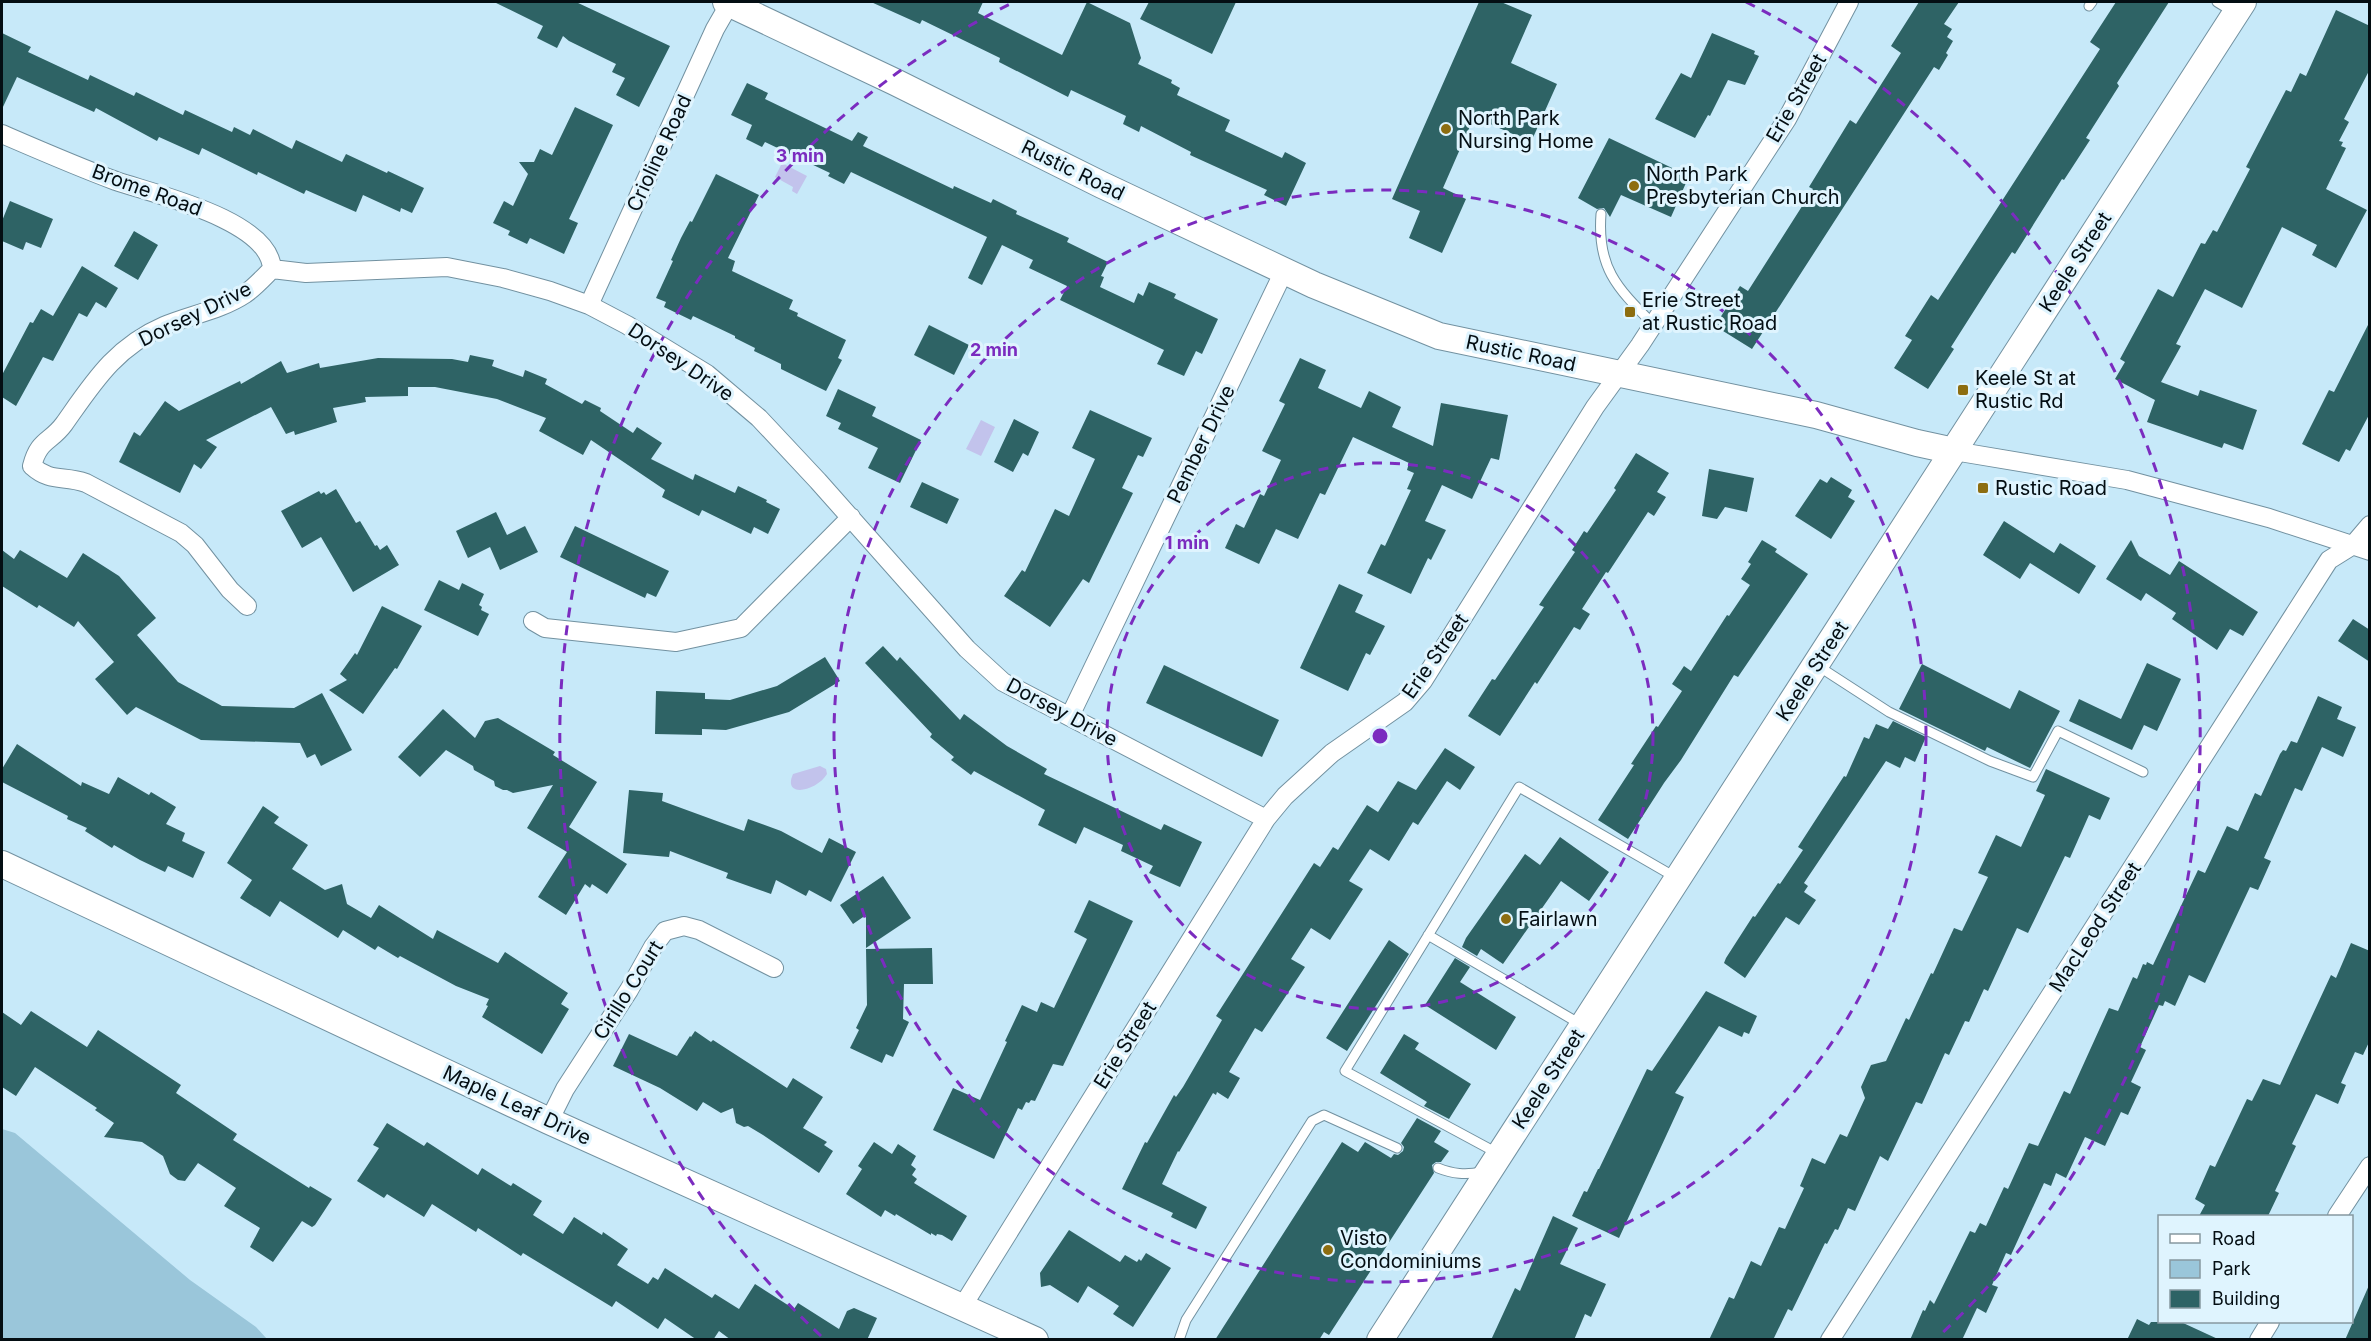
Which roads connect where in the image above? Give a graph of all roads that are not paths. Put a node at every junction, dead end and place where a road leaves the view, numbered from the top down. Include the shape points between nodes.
1 (728, 2) edge
2 (1849, 2) edge
3 (2231, 5) edge
4 (2, 134) edge
5 (1601, 214) dead end
6 (272, 269) junction
7 (1285, 269) junction
8 (589, 305) junction
9 (1652, 323) junction
10 (1618, 373) junction
11 (1954, 451) junction
12 (851, 518) junction
13 (2370, 525) edge
14 (2361, 548) edge
15 (247, 606) dead end
16 (532, 621) dead end
17 (1816, 665) junction
18 (1070, 716) junction
19 (2143, 772) dead end
20 (1266, 819) junction
21 (2, 864) edge
22 (1677, 879) junction
23 (1428, 935) junction
24 (774, 968) dead end
25 (1583, 1025) junction
26 (549, 1121) junction
27 (1397, 1148) dead end
28 (1494, 1162) junction
29 (2370, 1166) edge
30 (1438, 1168) dead end
31 (2338, 1215) edge
32 (962, 1307) junction
33 (2269, 1323) edge
34 (1035, 1340) edge
35 (1179, 1340) edge
36 (1380, 1340) edge
37 (1830, 1340) edge
38 (2259, 1340) edge

1 - 7 street, Rustic Road via 1102,185
1 - 8 street, Crioline Road
2 - 9 street, Erie Street via 1787,119
3 - 11 street, Keele Street
4 - 6 street, Brome Road via 231,223 264,248
5 - 9 lane via 1599,237 1605,264 1621,291
6 - 8 street, Dorsey Drive via 306,273 447,267 503,278
6 - 15 street, Dorsey Drive via 243,295 162,327 131,345 92,382 62,428 35,452 32,466 42,476 86,483 180,532
7 - 10 street, Rustic Road via 1314,285 1439,336
7 - 18 street, Pember Drive
8 - 12 street, Dorsey Drive via 726,389 759,418
9 - 10 street, Erie Street
10 - 11 street, Rustic Road
10 - 20 street, Erie Street via 1423,681 1405,702 1332,753
11 - 14 street, Rustic Road via 2127,480 2270,518
11 - 17 street, Keele Street
12 - 16 street via 741,628 676,642 545,628
12 - 18 street, Dorsey Drive via 967,649 1004,682
13 - 14 street, MacLeod Street
14 - 37 street, MacLeod Street via 2329,560
17 - 19 lane via 1889,712 1990,761 2034,777 2058,731
17 - 22 street, Keele Street
18 - 20 street, Dorsey Drive
20 - 32 street, Erie Street
21 - 26 street, Maple Leaf Drive
22 - 23 lane via 1519,788
22 - 25 street, Keele Street
23 - 25 lane
23 - 28 lane via 1345,1071
24 - 26 street, Cirillo Court via 699,930 684,926 665,932 565,1089
25 - 28 street, Keele Street
26 - 32 street, Maple Leaf Drive
27 - 35 lane via 1324,1115 1312,1121 1186,1320
28 - 30 lane via 1468,1174
28 - 36 street, Keele Street
29 - 31 street
32 - 34 street, Maple Leaf Drive
33 - 38 street

